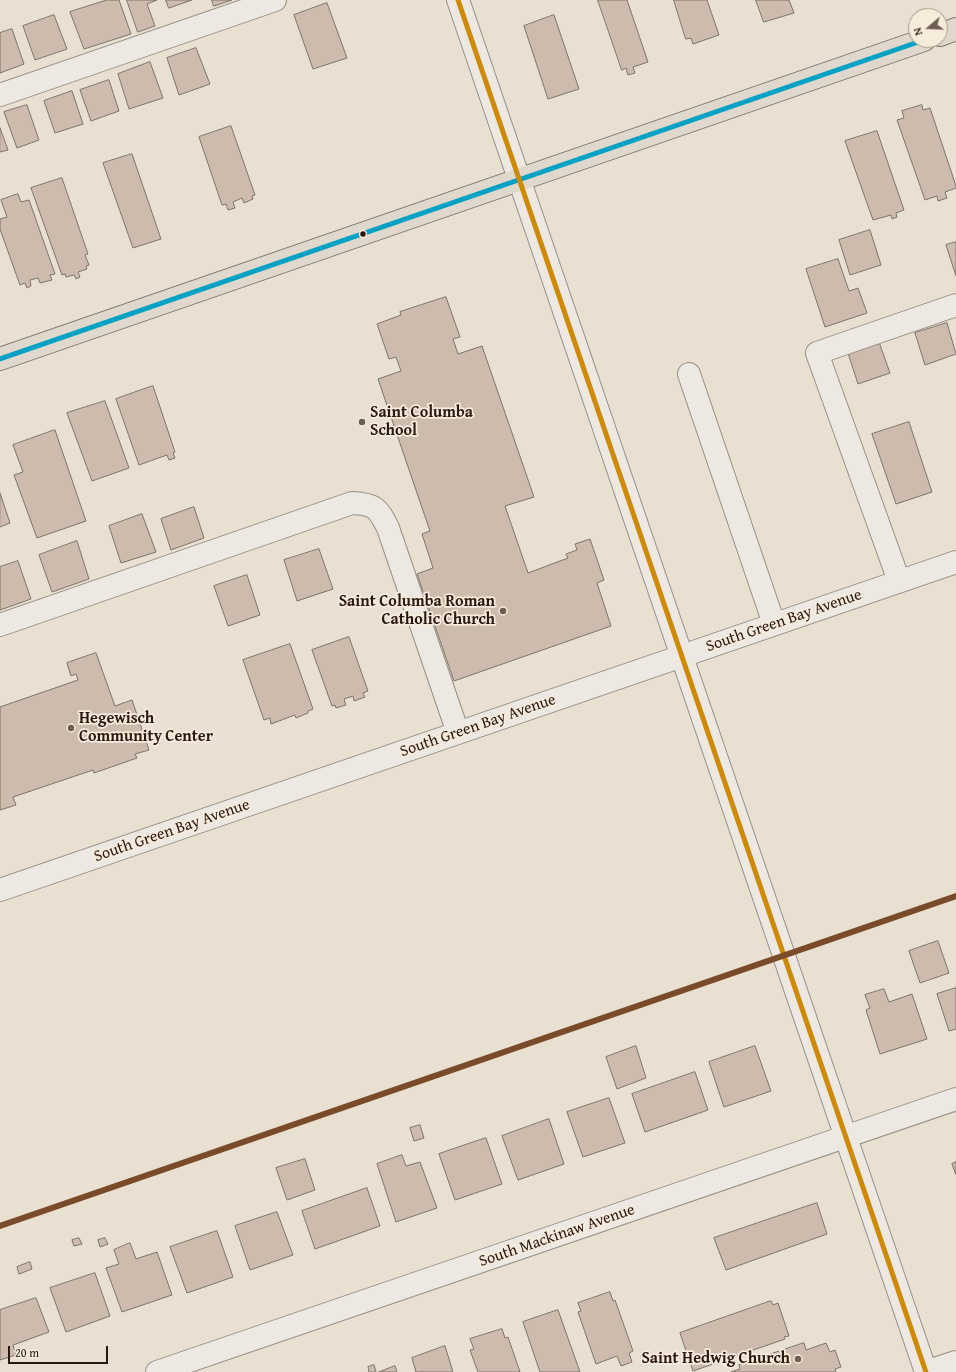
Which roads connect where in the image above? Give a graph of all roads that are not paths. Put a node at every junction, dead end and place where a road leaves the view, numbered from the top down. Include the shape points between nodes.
1 (275, 0) edge
2 (458, 0) edge
3 (908, 45) edge
4 (0, 95) edge
5 (519, 179) junction
6 (956, 305) edge
7 (0, 359) edge
8 (690, 374) dead end
9 (956, 562) edge
10 (900, 581) junction
11 (774, 624) junction
12 (0, 625) edge
13 (682, 656) junction
14 (458, 733) junction
15 (0, 890) edge
16 (956, 1099) edge
17 (846, 1138) junction
18 (956, 1362) edge
19 (157, 1372) edge
20 (926, 1372) edge

1 - 4 street
2 - 5 street
3 - 5 main road
5 - 7 main road
5 - 13 street
6 - 10 street via 817,353
8 - 11 street
9 - 10 street, South Green Bay Avenue
10 - 11 street, South Green Bay Avenue
11 - 13 street, South Green Bay Avenue
12 - 14 street via 352,503 368,504 379,511 388,528
13 - 14 street, South Green Bay Avenue
13 - 17 street
14 - 15 street, South Green Bay Avenue
16 - 17 street, South Mackinaw Avenue
17 - 19 street, South Mackinaw Avenue
17 - 20 street
18 - 20 street

